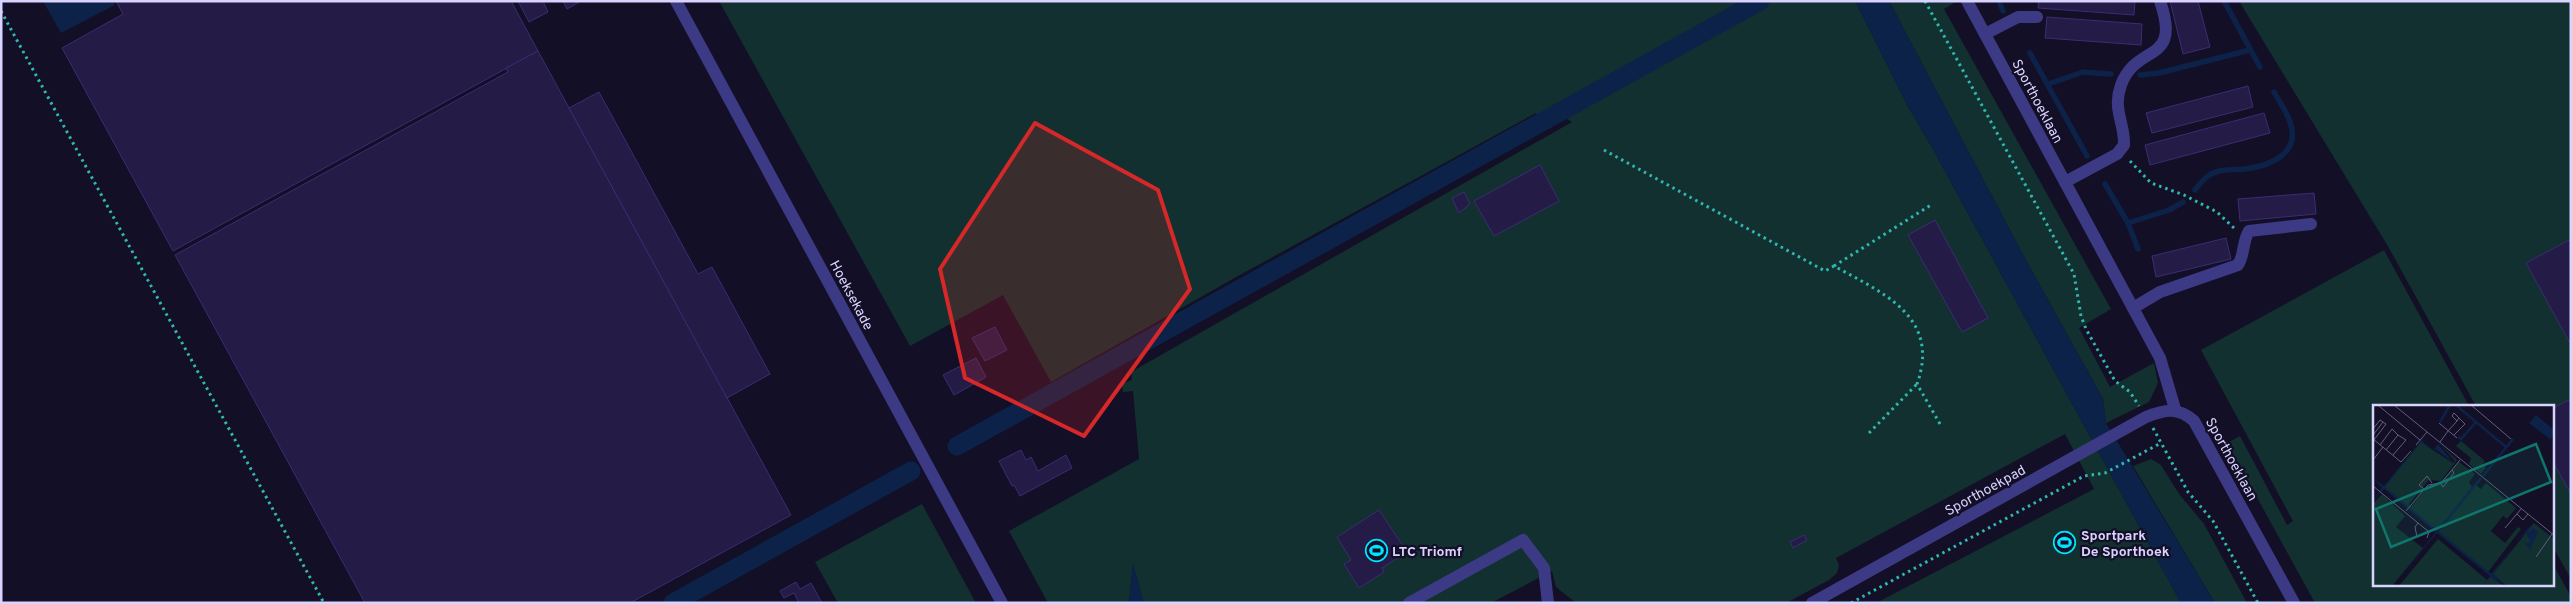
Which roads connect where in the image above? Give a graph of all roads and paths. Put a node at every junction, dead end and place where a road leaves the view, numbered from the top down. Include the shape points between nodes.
1 (676, 1) edge
2 (1925, 1) edge
3 (1967, 1) edge
4 (2160, 1) edge
5 (1, 11) edge
6 (2037, 17) dead end
7 (1985, 34) junction
8 (1604, 150) dead end
9 (2121, 150) junction
10 (2065, 182) junction
11 (1930, 204) dead end
12 (2310, 224) dead end
13 (2244, 239) junction
14 (1834, 266) junction
15 (2133, 308) junction
16 (1917, 384) junction
17 (2175, 409) junction
18 (2146, 417) junction
19 (1940, 424) dead end
20 (1869, 432) dead end
21 (2161, 443) junction
22 (324, 603) edge
23 (1002, 603) edge
24 (1409, 603) edge
25 (1548, 603) edge
26 (1812, 603) edge
27 (1851, 603) edge
28 (2258, 603) edge
29 (2294, 603) edge

1 - 23 street, Hoeksekade
2 - 18 path via 2074,274 2086,329 2112,377 2130,392
3 - 7 street, Sporthoeklaan
4 - 9 street via 2167,35 2164,43 2128,71 2117,100 2118,117 2125,137
5 - 22 path
6 - 7 street via 2018,16
7 - 10 street, Sporthoeklaan
8 - 14 path via 1825,271
9 - 10 street
9 - 13 path via 2145,180 2217,212
10 - 15 street, Sporthoeklaan
11 - 14 path
12 - 13 street via 2250,232
13 - 15 street via 2243,256 2238,265 2160,292
14 - 16 path via 1886,295 1916,324 1924,358
15 - 17 street, Sporthoeklaan via 2160,358
16 - 19 path
16 - 20 path
17 - 18 street, Sporthoekpad
17 - 29 street, Sporthoeklaan via 2194,421
18 - 21 path
18 - 26 street, Sporthoekpad
21 - 27 path via 2105,473 2084,476
21 - 28 path via 2188,492 2214,521
24 - 25 street via 1523,540 1544,568

